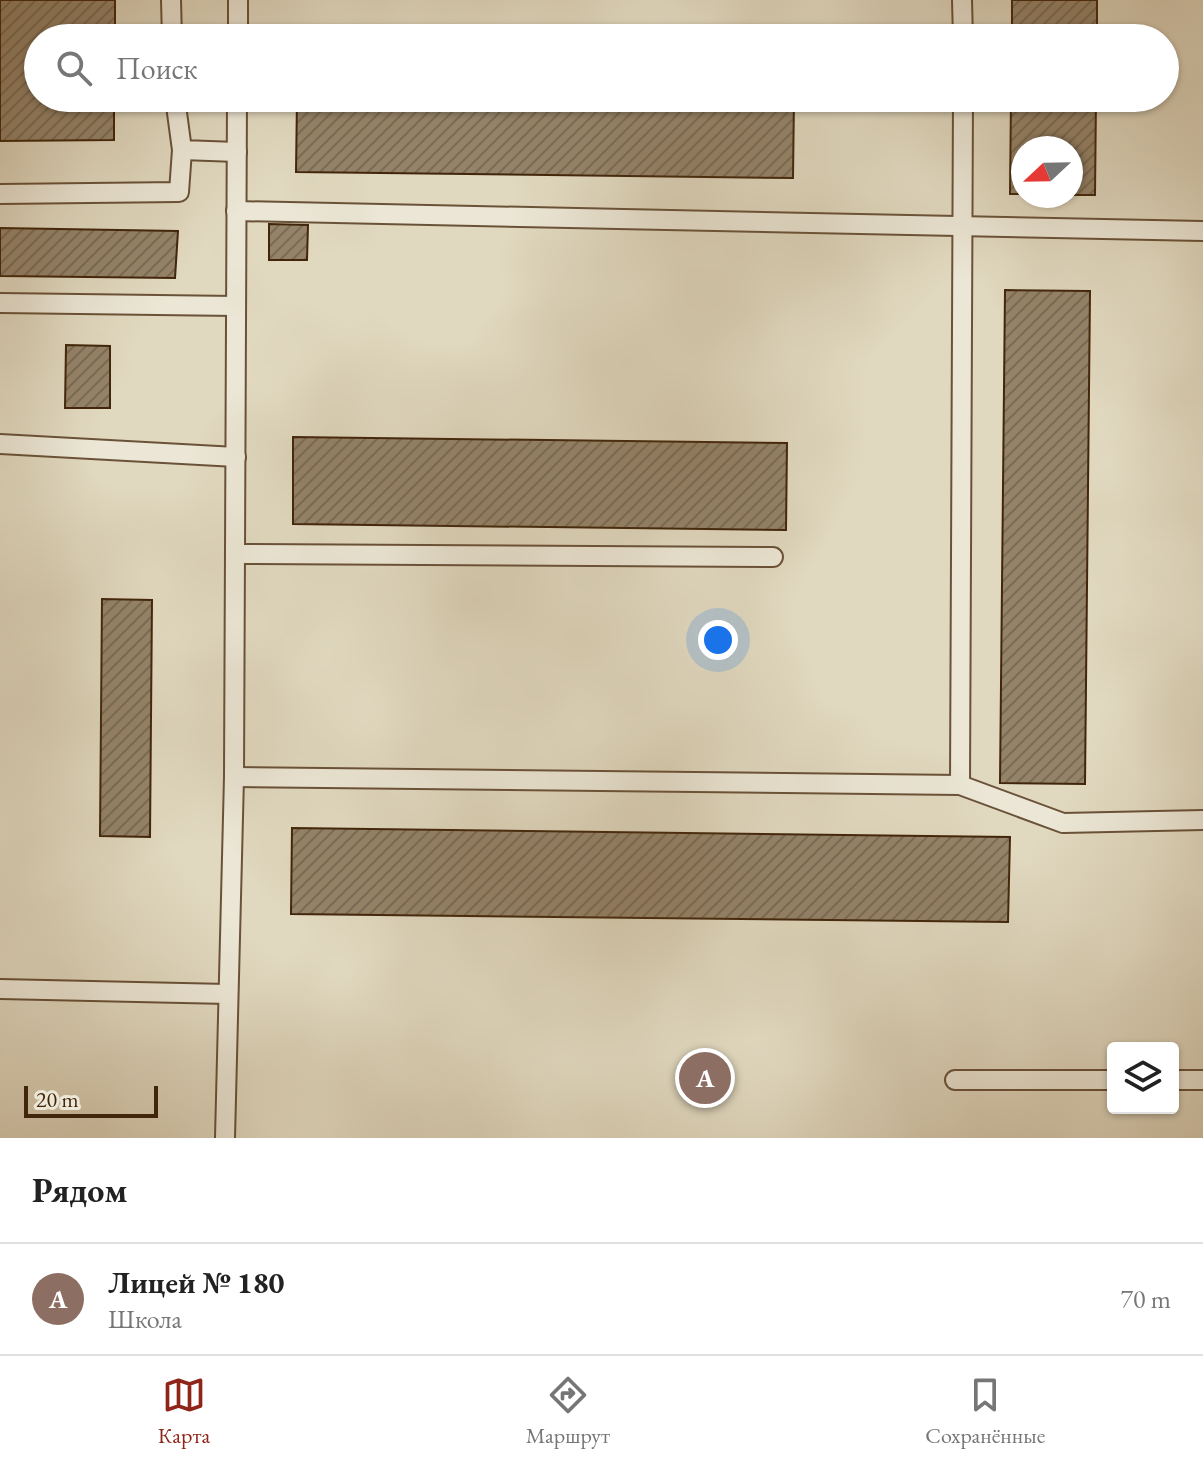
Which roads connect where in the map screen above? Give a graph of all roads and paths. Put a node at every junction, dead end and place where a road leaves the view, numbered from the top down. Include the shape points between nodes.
1 (171, 0) edge
2 (238, 0) edge
3 (962, 0) edge
4 (172, 24) edge
5 (238, 24) edge
6 (963, 24) edge
7 (177, 112) edge
8 (237, 112) edge
9 (963, 112) edge
10 (182, 150) junction
11 (237, 152) junction
12 (0, 194) edge
13 (236, 211) junction
14 (964, 225) junction
15 (1203, 231) edge
16 (0, 303) edge
17 (236, 306) junction
18 (0, 444) edge
19 (236, 457) junction
20 (235, 554) junction
21 (773, 557) dead end
22 (234, 777) junction
23 (960, 785) junction
24 (1203, 820) edge
25 (0, 989) edge
26 (228, 994) junction
27 (955, 1080) dead end
28 (1107, 1080) edge
29 (1179, 1080) edge
30 (1203, 1080) edge
31 (225, 1138) edge

1 - 4 lane
2 - 5 lane
3 - 6 lane
7 - 10 lane
8 - 11 lane
9 - 14 lane
10 - 11 lane
10 - 12 lane via 179,192
11 - 13 lane
13 - 14 lane
13 - 17 lane
14 - 15 lane
14 - 23 lane
16 - 17 lane
17 - 19 lane
18 - 19 lane
19 - 20 lane
20 - 21 lane
20 - 22 lane
22 - 23 lane
22 - 26 lane
23 - 24 lane via 1063,823
25 - 26 lane
26 - 31 lane
27 - 28 lane
29 - 30 lane

